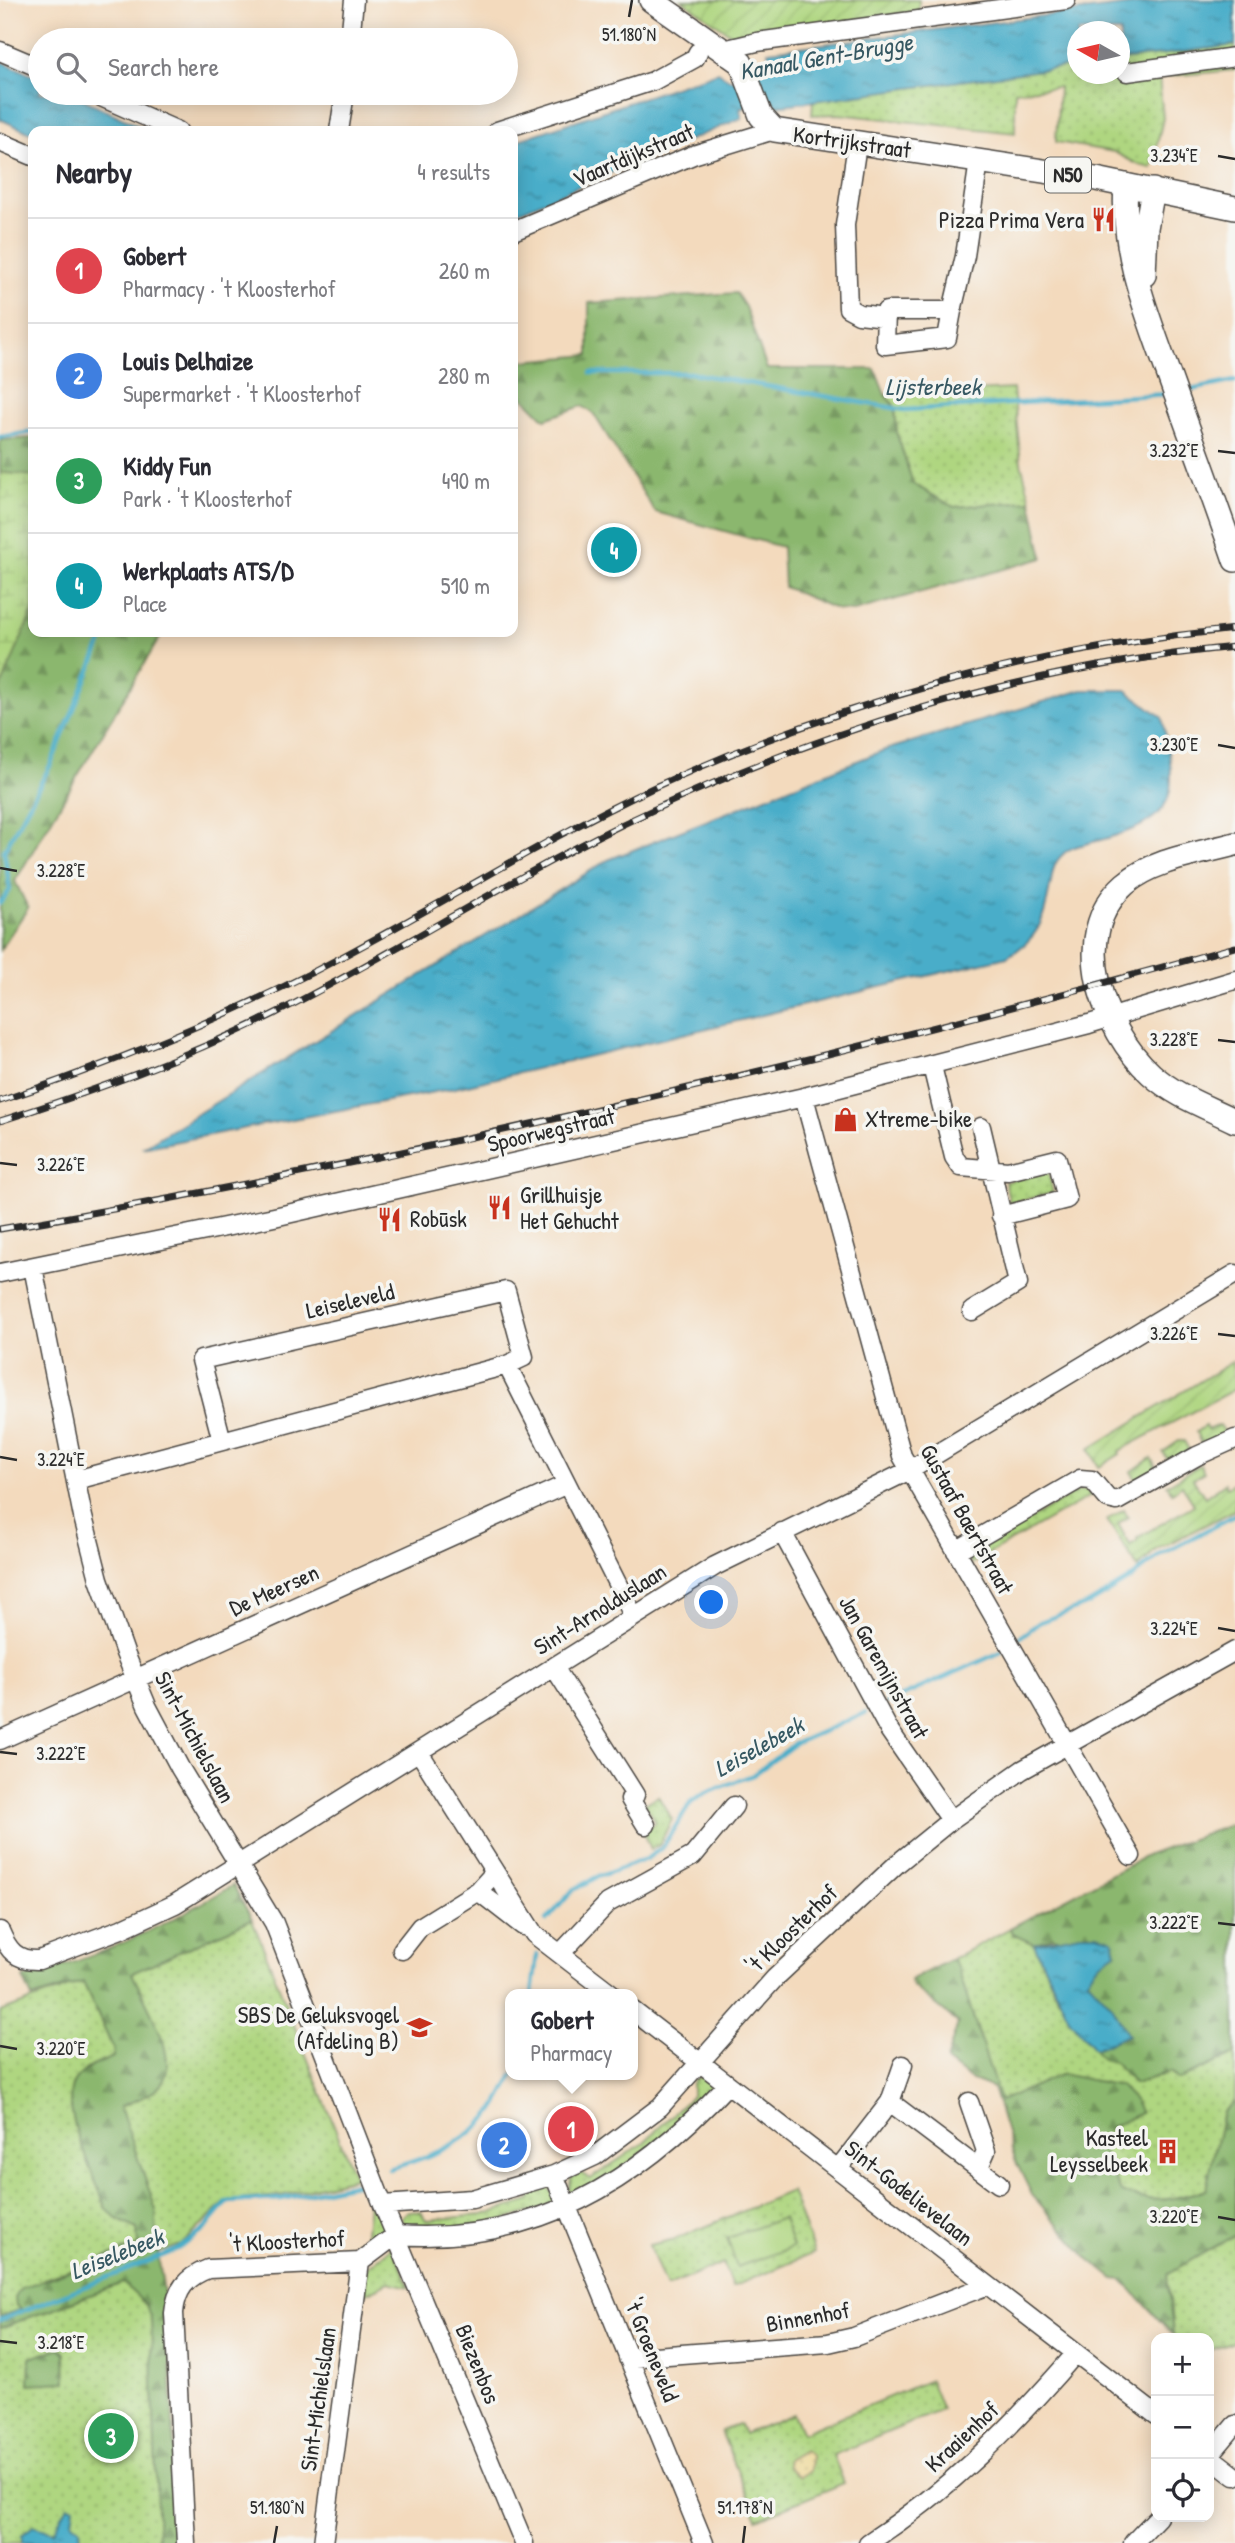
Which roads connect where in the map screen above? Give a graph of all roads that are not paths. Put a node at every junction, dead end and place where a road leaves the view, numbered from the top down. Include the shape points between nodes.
1 (354, 0) edge
2 (651, 0) edge
3 (1066, 0) edge
4 (351, 28) edge
5 (723, 50) junction
6 (0, 51) edge
7 (698, 52) dead end
8 (1235, 57) edge
9 (28, 63) edge
10 (1130, 72) edge
11 (119, 105) edge
12 (343, 105) edge
13 (167, 126) edge
14 (340, 126) edge
15 (513, 126) edge
16 (774, 130) junction
17 (0, 142) edge
18 (857, 144) junction
19 (28, 154) edge
20 (971, 159) junction
21 (1126, 185) junction
22 (1153, 190) junction
23 (1235, 208) edge
24 (518, 230) edge
25 (1146, 309) junction
26 (952, 311) junction
27 (886, 317) junction
28 (1235, 560) edge
29 (1235, 844) edge
30 (1235, 980) edge
31 (1109, 1018) junction
32 (932, 1066) junction
33 (804, 1097) junction
34 (1235, 1121) edge
35 (981, 1127) dead end
36 (991, 1168) junction
37 (1002, 1216) junction
38 (33, 1267) junction
39 (0, 1273) edge
40 (1235, 1274) edge
41 (972, 1311) dead end
42 (507, 1365) junction
43 (1235, 1439) edge
44 (222, 1441) junction
45 (910, 1470) junction
46 (76, 1480) junction
47 (567, 1483) junction
48 (782, 1532) junction
49 (956, 1551) junction
50 (634, 1617) junction
51 (1235, 1651) edge
52 (554, 1667) junction
53 (136, 1680) junction
54 (0, 1740) edge
55 (1067, 1745) junction
56 (419, 1752) junction
57 (734, 1807) dead end
58 (951, 1820) junction
59 (646, 1825) dead end
60 (1131, 1856) dead end
61 (239, 1864) junction
62 (495, 1871) junction
63 (478, 1892) junction
64 (0, 1931) edge
65 (534, 1934) junction
66 (401, 1950) dead end
67 (560, 1954) junction
68 (606, 1989) edge
69 (638, 2015) edge
70 (701, 2063) junction
71 (903, 2065) dead end
72 (728, 2084) junction
73 (890, 2102) junction
74 (969, 2102) dead end
75 (979, 2168) junction
76 (838, 2169) junction
77 (554, 2175) junction
78 (999, 2183) dead end
79 (383, 2205) junction
80 (567, 2207) junction
81 (396, 2235) junction
82 (360, 2262) junction
83 (988, 2285) junction
84 (1076, 2353) junction
85 (628, 2358) junction
86 (1151, 2411) edge
87 (1235, 2425) edge
88 (1214, 2450) edge
89 (1213, 2459) edge
90 (1235, 2476) edge
91 (1153, 2522) edge
92 (186, 2543) edge
93 (323, 2543) edge
94 (524, 2543) edge
95 (704, 2543) edge
96 (868, 2543) edge
97 (1133, 2543) edge

1 - 4 street
2 - 5 main road
3 - 5 street
5 - 16 main road, Kortrijkstraat via 741,63 756,104
6 - 9 street
7 - 15 street via 653,81
8 - 10 street
11 - 13 street
12 - 14 street
16 - 18 main road, Kortrijkstraat / N50
16 - 24 street, Vaartdijkstraat via 693,155
17 - 19 street
18 - 20 main road, Kortrijkstraat / N50
18 - 27 street via 845,225 848,308
20 - 21 main road, N50
20 - 26 street via 965,256
21 - 22 main road, N50
21 - 25 main road via 1132,261
22 - 23 main road, N50
22 - 25 main road via 1146,228
25 - 28 main road
26 - 27 street via 886,311
26 - 27 street via 947,338 886,345
29 - 31 main road via 1149,869 1114,897 1104,912 1095,946
30 - 31 street, Spoorwegstraat
31 - 32 street, Spoorwegstraat
31 - 34 main road via 1130,1051 1158,1080
32 - 33 street, Spoorwegstraat
32 - 36 street via 957,1163 966,1168
33 - 38 street, Spoorwegstraat
33 - 45 street, Gustaaf Baertstraat via 902,1456
35 - 36 street
36 - 37 street
36 - 37 street via 1007,1171 1057,1158 1067,1199
37 - 41 street via 1018,1283
38 - 39 street, Spoorwegstraat
38 - 46 street, Sint-Michielslaan
40 - 45 street, Sint-Arnolduslaan
42 - 44 street
42 - 44 street, Leiseleveld via 524,1357 506,1291 201,1360
42 - 47 street
43 - 49 street via 1117,1501 1108,1499 1092,1480 1077,1480
44 - 46 street
45 - 48 street, Sint-Arnolduslaan
45 - 49 street, Gustaaf Baertstraat
46 - 53 street, Sint-Michielslaan via 99,1579
47 - 50 street
47 - 53 street, De Meersen
48 - 50 street, Sint-Arnolduslaan via 715,1566
48 - 58 street, Jan Garemijnstraat via 889,1730
49 - 55 street, Gustaaf Baertstraat
50 - 52 street, Sint-Arnolduslaan
51 - 55 street, 't Kloosterhof
52 - 56 street, Sint-Arnolduslaan
52 - 59 street via 635,1795 630,1798
53 - 54 street, De Meersen
53 - 61 street, Sint-Michielslaan via 180,1768
55 - 58 street, 't Kloosterhof
55 - 60 street, Gustaaf Baertstraat
56 - 61 street, Sint-Arnolduslaan
56 - 62 street
57 - 67 street via 693,1856 608,1903
58 - 70 street, 't Kloosterhof via 775,1978
61 - 64 street, Sint-Arnolduslaan via 157,1913 39,1960 13,1955
61 - 79 street, Sint-Michielslaan via 274,1923
62 - 63 street
62 - 65 street
63 - 65 street
63 - 66 street via 420,1927
65 - 67 street
67 - 68 street
69 - 70 street, Sint-Godelievelaan
70 - 72 street, Sint-Godelievelaan
70 - 77 street, 't Kloosterhof via 628,2133 595,2156
71 - 73 street
72 - 76 street, Sint-Godelievelaan
72 - 80 street via 658,2152 621,2180
73 - 75 street
73 - 76 street
74 - 75 street via 986,2151
75 - 78 street
76 - 83 street, Sint-Godelievelaan
77 - 79 street, 't Kloosterhof via 472,2199
77 - 80 street, 't Groeneveld
79 - 81 street, Biezenbos
80 - 81 street via 476,2233 430,2238
80 - 85 street, 't Groeneveld
81 - 82 street, 't Kloosterhof
81 - 94 street, Biezenbos
82 - 92 street, 't Kloosterhof via 208,2269 179,2291 174,2313
82 - 93 street, Sint-Michielslaan
83 - 84 street, Sint-Godelievelaan
83 - 85 street, Binnenhof via 828,2343
84 - 86 street, Sint-Godelievelaan
84 - 96 street, Kraaienhof via 984,2453
85 - 95 street, 't Groeneveld
87 - 88 street
89 - 90 street
91 - 97 street

